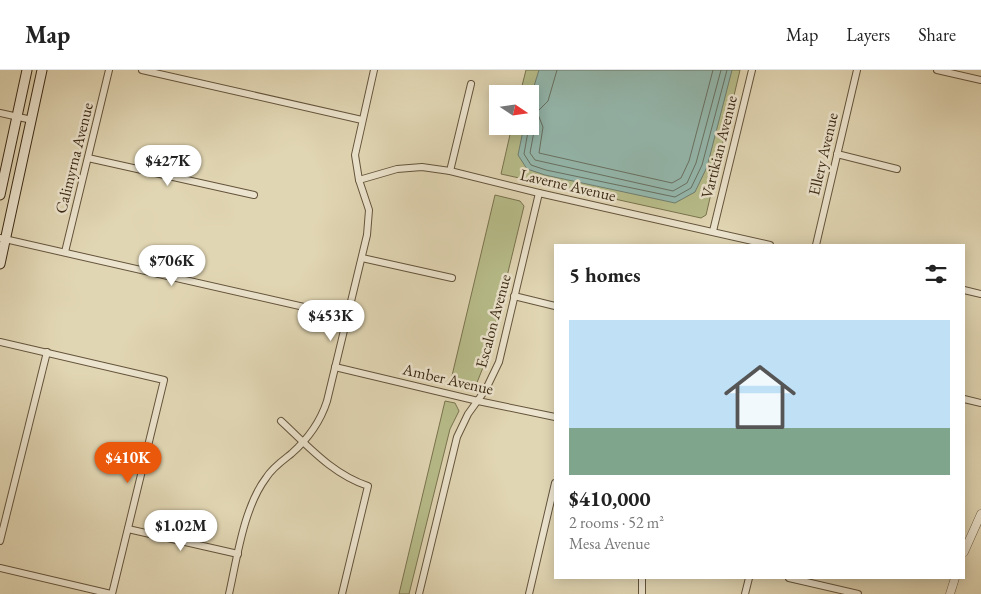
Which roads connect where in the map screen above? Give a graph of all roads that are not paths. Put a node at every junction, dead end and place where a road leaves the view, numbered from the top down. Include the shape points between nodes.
1 (27, 70) edge
2 (42, 70) edge
3 (109, 70) edge
4 (142, 70) edge
5 (374, 70) edge
6 (752, 70) edge
7 (857, 70) edge
8 (937, 70) edge
9 (981, 80) edge
10 (471, 84) dead end
11 (0, 113) edge
12 (17, 116) junction
13 (32, 120) junction
14 (362, 120) junction
15 (837, 154) junction
16 (88, 158) junction
17 (898, 168) dead end
18 (450, 171) junction
19 (359, 180) junction
20 (538, 193) junction
21 (0, 195) edge
22 (254, 195) dead end
23 (713, 232) junction
24 (3, 238) edge
25 (766, 244) edge
26 (816, 244) edge
27 (65, 252) junction
28 (362, 258) junction
29 (0, 264) edge
30 (452, 278) dead end
31 (965, 290) edge
32 (981, 294) edge
33 (514, 296) junction
34 (554, 306) edge
35 (348, 316) junction
36 (0, 342) edge
37 (47, 352) junction
38 (335, 367) junction
39 (965, 399) edge
40 (478, 400) junction
41 (981, 403) edge
42 (554, 417) edge
43 (281, 420) dead end
44 (303, 442) junction
45 (554, 487) edge
46 (981, 514) edge
47 (128, 529) junction
48 (0, 541) edge
49 (965, 550) edge
50 (238, 554) junction
51 (0, 568) edge
52 (642, 579) edge
53 (749, 579) edge
54 (793, 579) edge
55 (955, 579) edge
56 (111, 594) edge
57 (229, 594) edge
58 (342, 594) edge
59 (419, 594) edge
60 (529, 594) edge
61 (642, 594) edge
62 (745, 594) edge
63 (858, 594) edge
64 (950, 594) edge

1 - 12 main road
2 - 13 main road
3 - 16 street, Calimyrna Avenue
4 - 14 street
5 - 14 street
6 - 23 street, Vartikian Avenue
7 - 15 street, Ellery Avenue
8 - 9 street
10 - 18 street
11 - 12 street
12 - 13 street
12 - 21 main road
13 - 24 main road
14 - 19 street via 355,155
15 - 17 street
15 - 26 street, Ellery Avenue
16 - 22 street
16 - 27 street, Calimyrna Avenue
18 - 19 street, Laverne Avenue via 397,168
18 - 20 street, Laverne Avenue
19 - 28 street via 369,210
20 - 23 street, Laverne Avenue
20 - 33 street, Escalon Avenue
23 - 25 street, Laverne Avenue
24 - 27 street
24 - 29 main road
27 - 35 street
28 - 30 street
28 - 35 street
31 - 32 street
33 - 34 street
33 - 40 street, Escalon Avenue via 499,362
35 - 38 street
36 - 37 street
37 - 47 street via 164,380
37 - 48 street
38 - 40 street, Amber Avenue
38 - 44 street via 322,417
39 - 41 street
40 - 42 street, Amber Avenue
40 - 59 street, Escalon Avenue via 457,437
43 - 44 street
44 - 50 street via 266,477 256,494
44 - 58 street via 342,475 368,486
45 - 60 street
46 - 49 street
47 - 50 street
47 - 56 street
50 - 57 street
51 - 56 street
52 - 61 street
53 - 62 street
54 - 63 street
55 - 64 street

